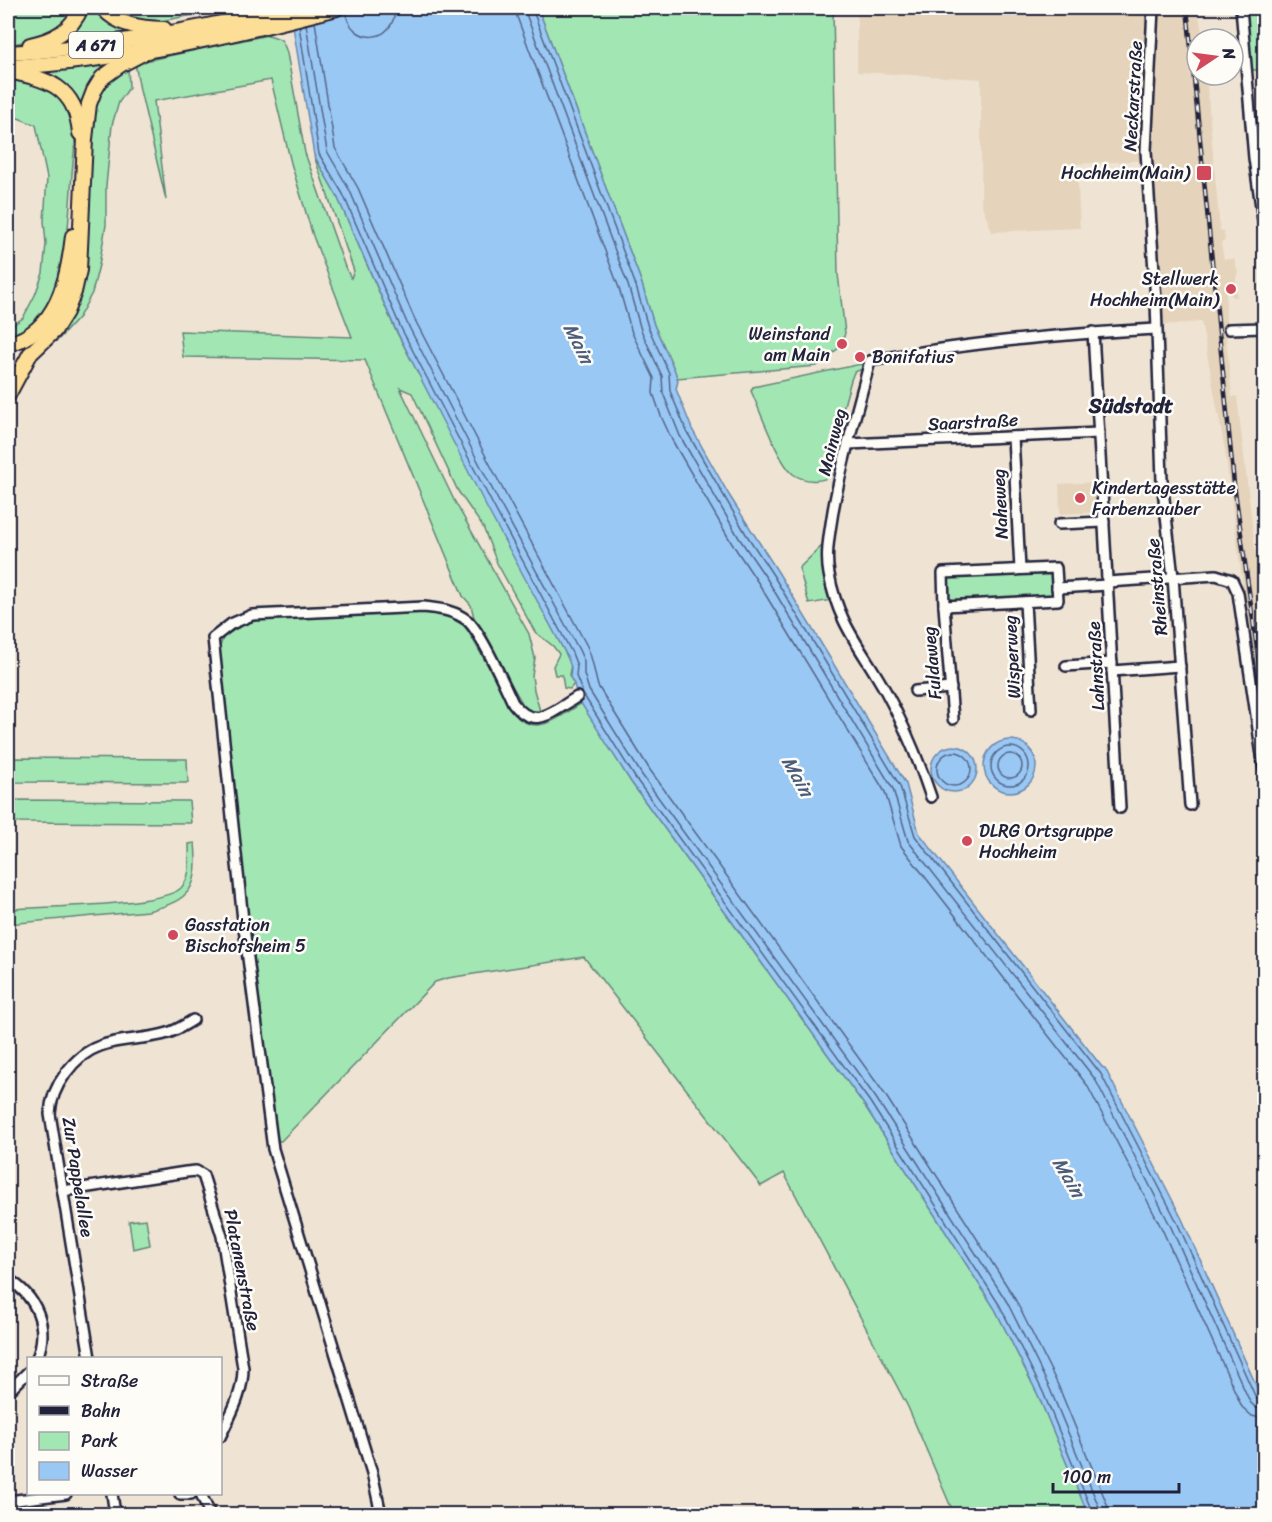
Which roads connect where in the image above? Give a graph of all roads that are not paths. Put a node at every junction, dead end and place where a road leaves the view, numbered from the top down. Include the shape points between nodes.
1 (81, 8) edge
2 (102, 8) edge
3 (289, 8) edge
4 (337, 8) edge
5 (1153, 8) edge
6 (1241, 8) edge
7 (264, 20) junction
8 (184, 31) junction
9 (151, 49) junction
10 (8, 52) edge
11 (8, 69) edge
12 (1264, 227) edge
13 (1264, 328) edge
14 (1156, 329) junction
15 (1229, 329) dead end
16 (1093, 332) junction
17 (8, 344) edge
18 (30, 354) junction
19 (8, 365) edge
20 (8, 395) edge
21 (1099, 433) junction
22 (1013, 437) junction
23 (848, 444) junction
24 (1104, 522) junction
25 (1059, 524) dead end
26 (1020, 569) junction
27 (1173, 577) junction
28 (1107, 584) junction
29 (1057, 588) junction
30 (1025, 602) junction
31 (944, 606) junction
32 (1066, 666) dead end
33 (1180, 666) junction
34 (1112, 667) junction
35 (951, 688) junction
36 (915, 690) dead end
37 (577, 697) dead end
38 (1031, 710) dead end
39 (953, 719) dead end
40 (1264, 769) edge
41 (931, 797) dead end
42 (1190, 805) dead end
43 (1120, 808) dead end
44 (193, 1020) dead end
45 (63, 1191) junction
46 (8, 1278) edge
47 (37, 1357) edge
48 (90, 1357) edge
49 (27, 1373) edge
50 (8, 1392) edge
51 (222, 1433) edge
52 (58, 1495) edge
53 (112, 1495) edge
54 (201, 1495) edge
55 (8, 1501) edge
56 (116, 1515) edge
57 (210, 1515) edge
58 (381, 1515) edge

1 - 10 highway via 67,30 53,39
2 - 8 highway via 113,19 136,27
3 - 7 highway, A 671
4 - 7 highway, A 671
5 - 14 street, Neckarstraße via 1145,140
6 - 12 street
7 - 8 highway, A 671
7 - 9 highway, A 671
8 - 10 highway, A 671 via 79,47
9 - 11 highway, A 671
9 - 18 highway via 111,70 94,91 86,120 77,281 60,322
11 - 17 highway via 42,78 59,88 73,107 80,131 73,241 61,294 44,324
13 - 15 street
14 - 16 street, Mainweg
14 - 27 street, Rheinstraße via 1162,481
16 - 21 street, Lahnstraße
16 - 23 street, Mainweg via 923,351 870,361
18 - 19 highway
18 - 20 highway
21 - 22 street, Saarstraße
21 - 24 street, Lahnstraße
22 - 23 street, Saarstraße
22 - 26 street, Naheweg
23 - 41 street, Mainweg via 827,548 829,575 849,634 905,729
24 - 25 street
24 - 28 street, Lahnstraße
26 - 29 street via 1056,568
26 - 31 street, Fuldaweg via 943,573
27 - 28 street
27 - 33 street, Rheinstraße
27 - 40 street via 1225,576 1236,585
28 - 29 street
28 - 34 street, Lahnstraße
29 - 30 street via 1058,600
30 - 31 street
30 - 38 street, Wisperweg
31 - 35 street, Fuldaweg
32 - 34 street
33 - 34 street
33 - 42 street, Rheinstraße
34 - 43 street, Lahnstraße
35 - 36 street
35 - 39 street, Fuldaweg
37 - 58 street via 541,718 521,713 478,635 468,622 442,609 252,615 213,638 242,915 273,1149 372,1473
44 - 45 street, Zur Pappelallee via 166,1034 92,1049 65,1075 51,1102 50,1114
45 - 48 street, Zur Pappelallee
45 - 51 street, Platanenstraße via 186,1172 203,1175 222,1236 243,1368 239,1398
46 - 47 street via 27,1293 38,1312 42,1334
49 - 50 street
52 - 55 street
53 - 56 street
54 - 57 street

